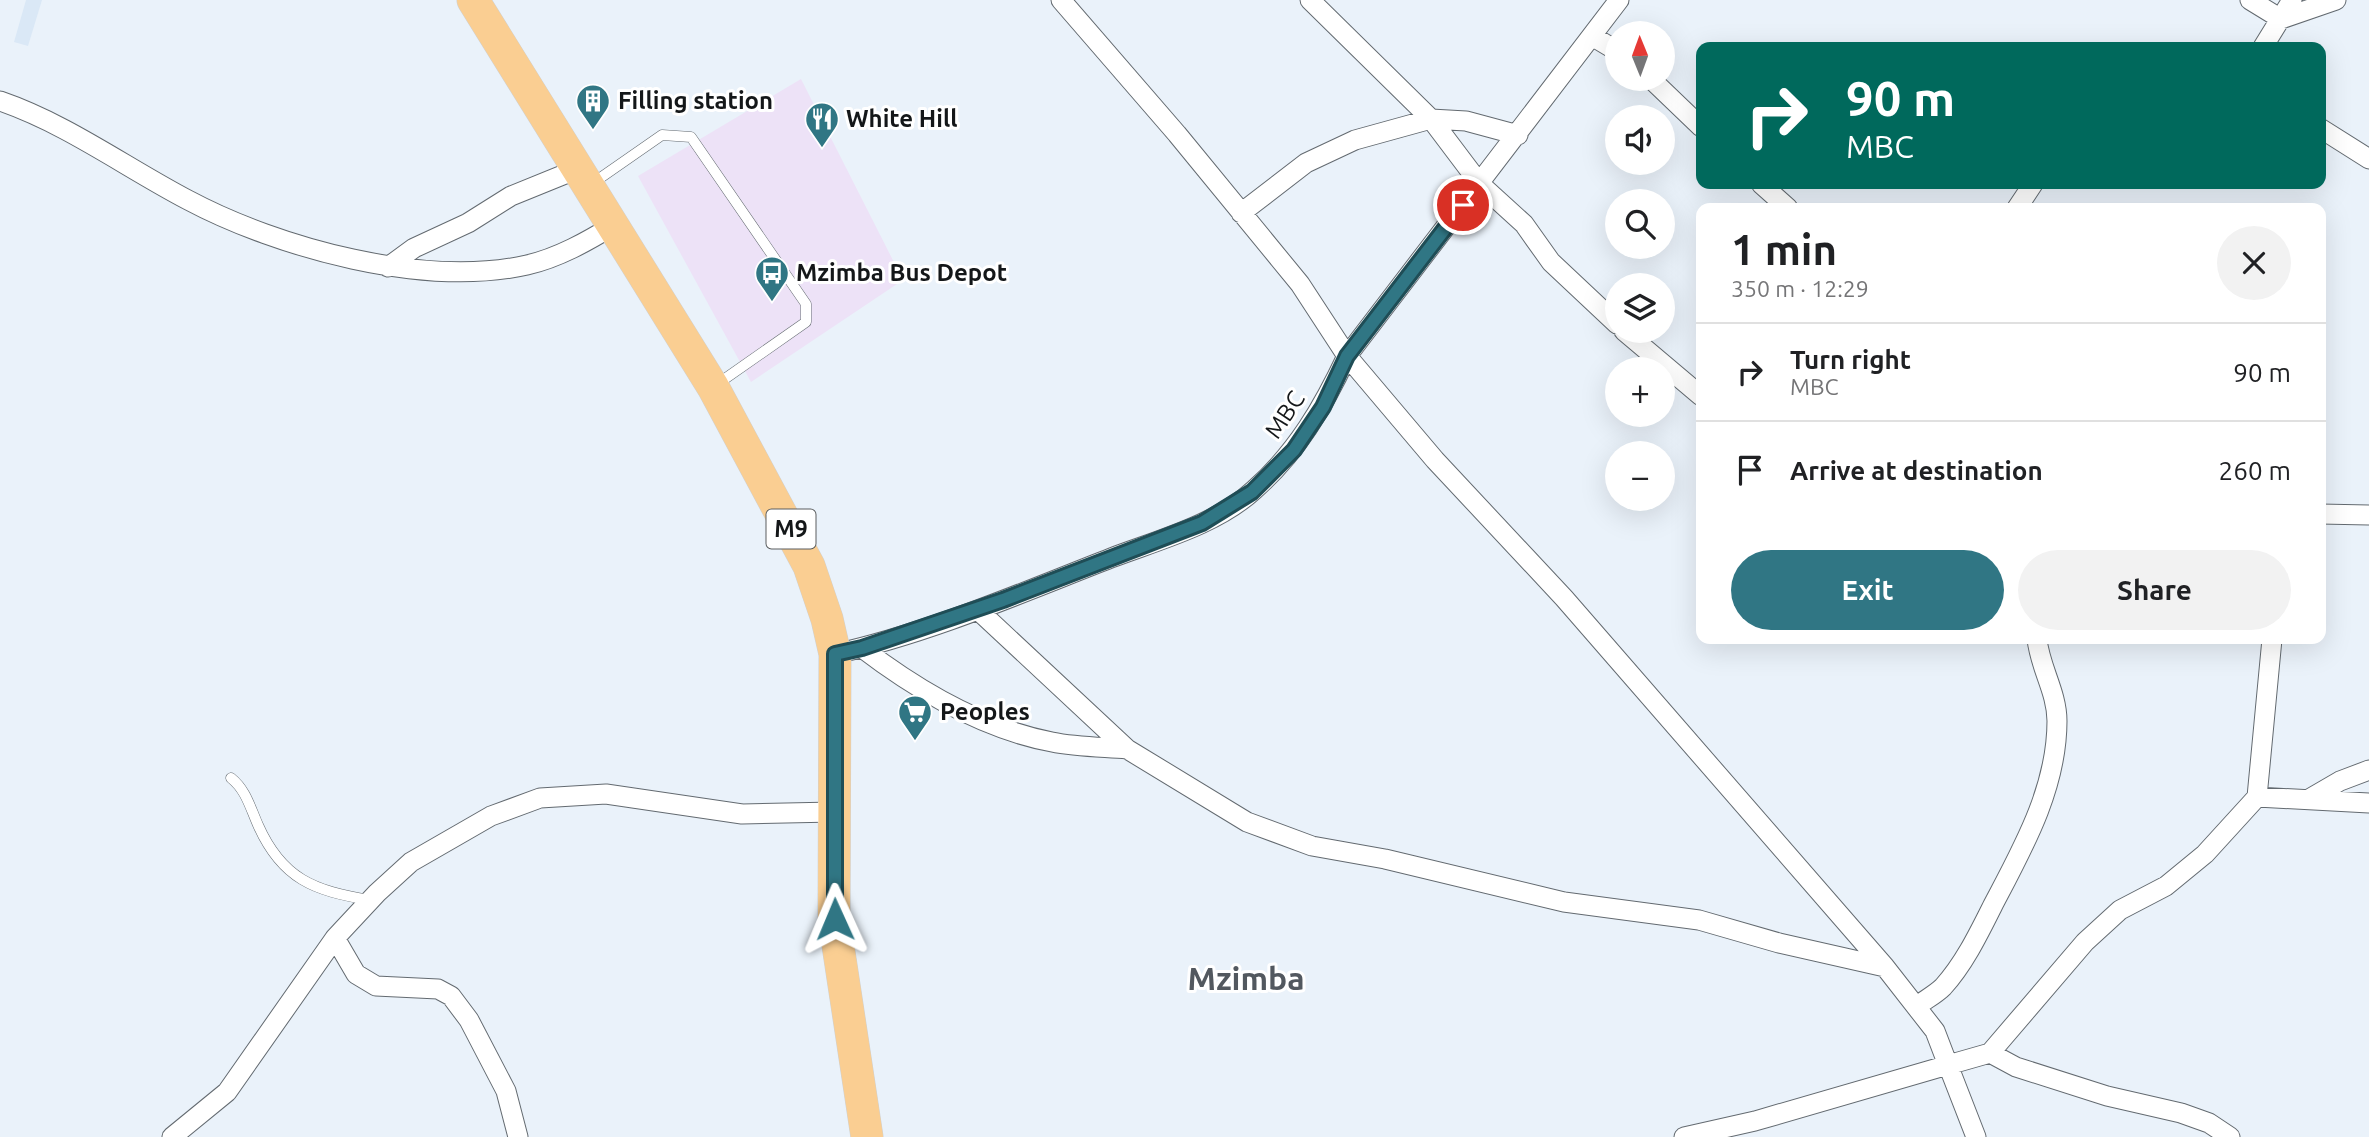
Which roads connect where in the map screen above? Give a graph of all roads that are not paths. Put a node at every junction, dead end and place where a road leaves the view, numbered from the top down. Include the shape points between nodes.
1 (473, 0) edge
2 (1061, 0) edge
3 (1310, 0) edge
4 (1619, 0) edge
5 (2250, 0) edge
6 (2292, 0) edge
7 (2336, 0) edge
8 (2281, 19) junction
9 (1592, 36) junction
10 (2266, 42) edge
11 (1605, 44) edge
12 (1664, 91) edge
13 (0, 101) edge
14 (1431, 119) junction
15 (1696, 122) edge
16 (2326, 132) edge
17 (1518, 135) junction
18 (2369, 159) edge
19 (585, 176) junction
20 (1480, 184) junction
21 (1767, 189) edge
22 (1782, 203) edge
23 (1241, 213) junction
24 (614, 225) junction
25 (387, 267) junction
26 (1605, 313) edge
27 (1638, 343) edge
28 (1347, 356) junction
29 (713, 387) junction
30 (1696, 392) edge
31 (2326, 514) edge
32 (2369, 515) edge
33 (978, 610) junction
34 (2037, 644) edge
35 (2272, 644) edge
36 (848, 651) junction
37 (1127, 749) junction
38 (2369, 770) edge
39 (231, 778) dead end
40 (2257, 797) junction
41 (2308, 799) junction
42 (2369, 803) edge
43 (834, 812) junction
44 (370, 900) junction
45 (335, 938) junction
46 (1885, 967) junction
47 (1917, 1006) junction
48 (1990, 1053) junction
49 (1948, 1065) junction
50 (172, 1137) edge
51 (518, 1137) edge
52 (867, 1137) edge
53 (1684, 1137) edge
54 (1976, 1137) edge
55 (2230, 1137) edge

1 - 19 main road, M9
2 - 23 street
3 - 14 street
4 - 9 street, MBC
5 - 8 street
6 - 8 street
7 - 8 street
8 - 10 street
9 - 11 street
9 - 17 street, MBC
12 - 15 street
13 - 25 street via 39,114 188,201 241,226
14 - 17 street via 1466,121
14 - 20 street
14 - 23 street via 1355,139 1306,163
16 - 18 street
17 - 20 street, MBC
19 - 24 main road, M9
19 - 25 street via 512,195
19 - 29 lane via 662,135 691,137 806,304 806,322
20 - 26 street via 1524,223 1551,262
20 - 28 street, MBC
21 - 22 street
23 - 28 street via 1300,284
24 - 25 street via 584,244 528,265 449,271
24 - 29 main road, M9
27 - 30 street
28 - 33 street, MBC via 1323,407 1294,450 1252,492 1202,523
28 - 46 street
29 - 36 main road, M9 via 809,566 827,619
31 - 32 street
33 - 36 street, MBC
33 - 37 street
34 - 47 street via 2057,703 2051,774 2035,822 1969,950 1942,988
35 - 40 street
36 - 37 street via 993,726 1052,742
36 - 43 main road, M9
37 - 46 street via 1247,822 1312,846 1564,902 1699,920
38 - 41 street
39 - 44 lane via 242,788 271,851 289,871 309,885
40 - 41 street
40 - 48 street via 2206,854 2166,886 2120,910 2085,942
41 - 42 street
43 - 44 street via 742,814 606,794 540,798 491,816 411,862
43 - 52 main road, M9 via 835,919
44 - 45 street
45 - 50 street via 227,1092
45 - 51 street via 355,974 376,986 438,989 451,996 469,1020 506,1091
46 - 47 street
47 - 49 street via 1935,1031
48 - 49 street
48 - 55 street via 2016,1067 2209,1123
49 - 53 street
49 - 54 street

